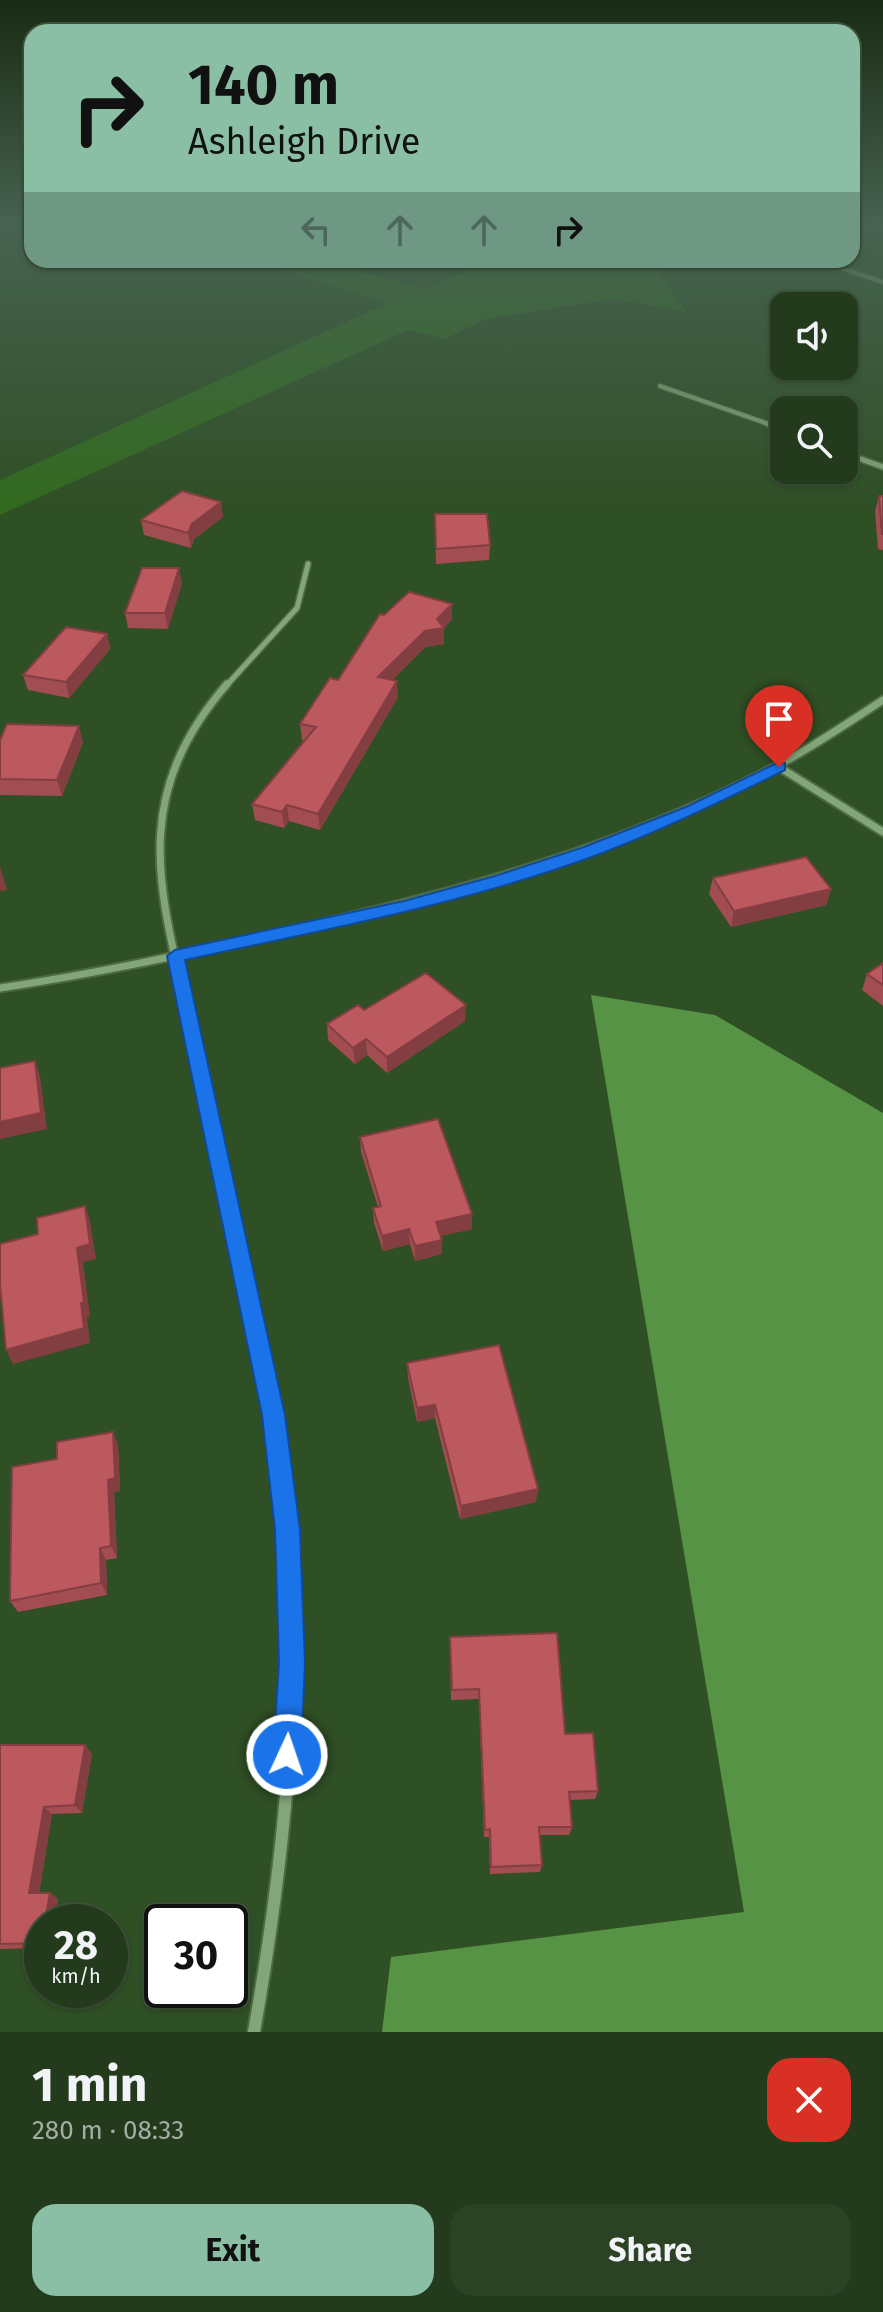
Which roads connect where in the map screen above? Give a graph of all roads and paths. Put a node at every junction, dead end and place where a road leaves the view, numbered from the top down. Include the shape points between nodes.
1 (660, 386) dead end
2 (770, 425) edge
3 (858, 458) edge
4 (883, 467) edge
5 (308, 564) dead end
6 (883, 700) edge
7 (779, 767) junction
8 (883, 832) edge
9 (175, 956) junction
10 (0, 988) edge
11 (254, 2032) edge

1 - 2 street
3 - 4 street
5 - 9 street via 300,605 219,692 176,759 159,831 159,867
6 - 7 street
7 - 8 street
7 - 9 street via 691,811 500,880 404,907
9 - 10 street
9 - 11 street via 273,1415 288,1530 292,1663 284,1816

